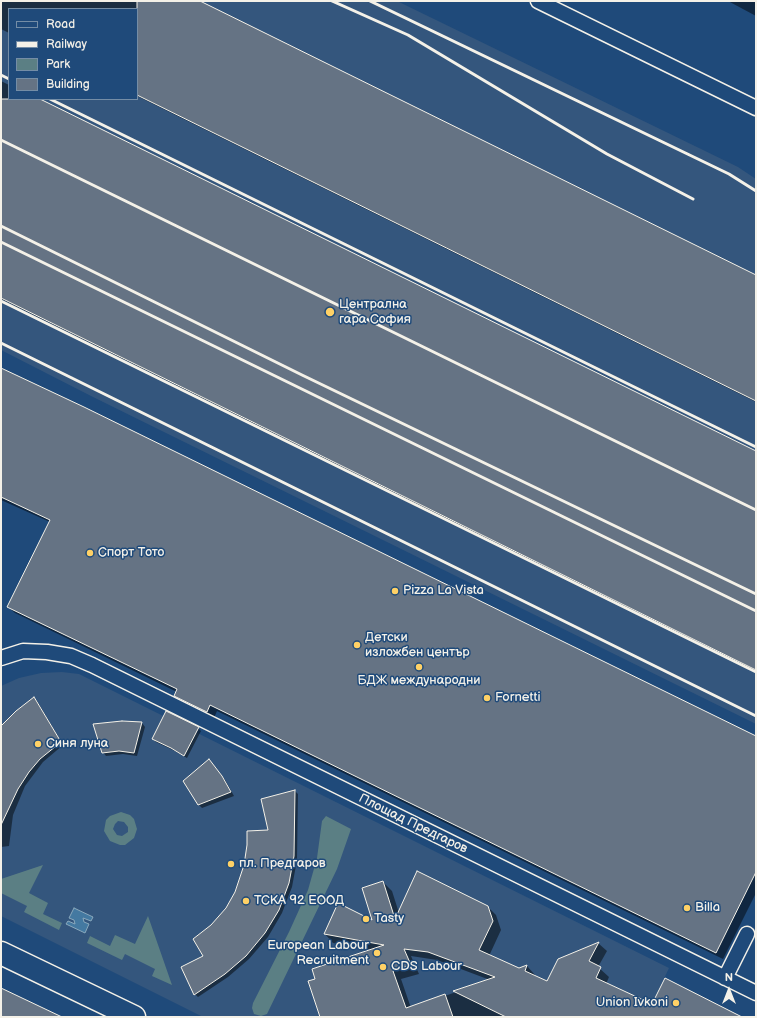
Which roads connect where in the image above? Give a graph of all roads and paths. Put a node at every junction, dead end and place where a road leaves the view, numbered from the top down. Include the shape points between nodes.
1 (538, 1) edge
2 (756, 108) edge
3 (1, 658) edge
4 (747, 934) dead end
5 (1, 953) edge
6 (725, 978) junction
7 (756, 993) edge
8 (134, 1017) edge

1 - 2 lane
3 - 6 lane, Площад Предгаров via 23,651 47,652 71,656 92,665
4 - 6 lane
5 - 8 main road
6 - 7 lane, Площад Предгаров

